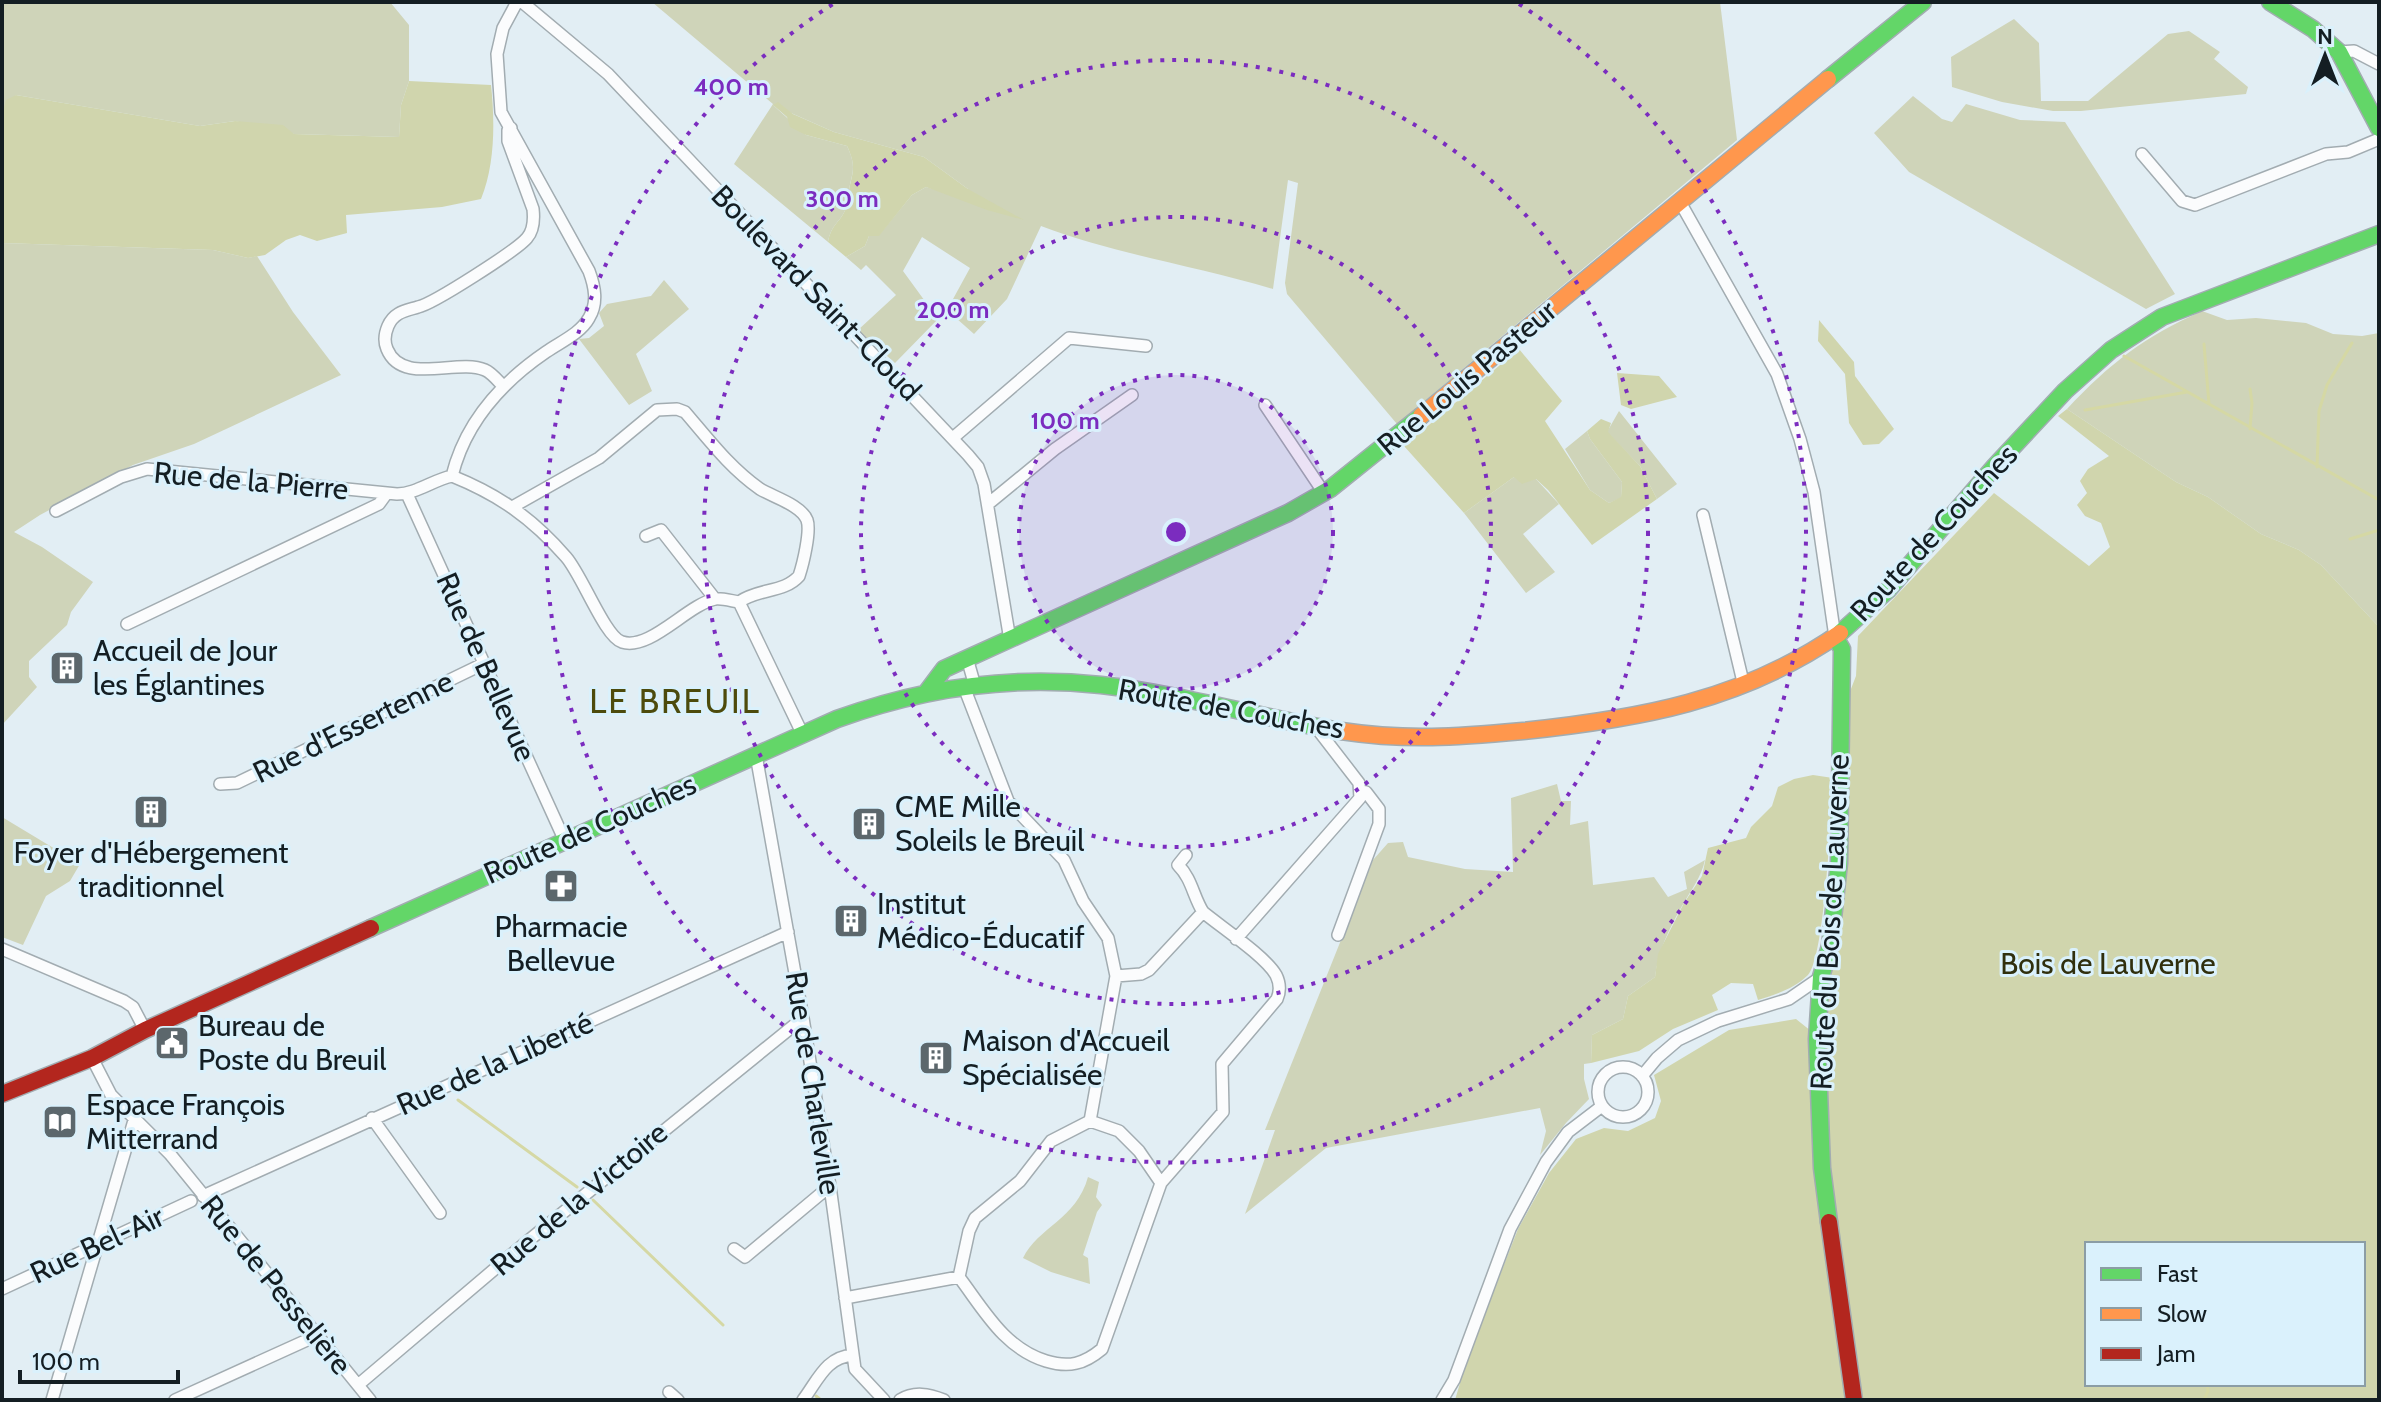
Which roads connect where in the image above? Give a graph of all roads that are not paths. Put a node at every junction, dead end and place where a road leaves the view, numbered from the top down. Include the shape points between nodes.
1 (520, 2) edge
2 (1923, 2) edge
3 (2270, 2) edge
4 (2339, 52) junction
5 (2379, 64) edge
6 (511, 128) junction
7 (2379, 128) edge
8 (2379, 139) edge
9 (2142, 154) dead end
10 (1680, 202) junction
11 (2379, 234) edge
12 (1146, 346) dead end
13 (503, 386) junction
14 (1132, 395) dead end
15 (1265, 405) dead end
16 (954, 437) junction
17 (452, 476) junction
18 (387, 493) junction
19 (1324, 493) junction
20 (407, 494) junction
21 (988, 504) junction
22 (514, 506) junction
23 (56, 511) dead end
24 (1703, 515) dead end
25 (646, 536) dead end
26 (715, 599) junction
27 (739, 602) junction
28 (127, 624) dead end
29 (1835, 637) junction
30 (1010, 640) junction
31 (961, 661) junction
32 (485, 663) junction
33 (969, 686) junction
34 (1744, 686) junction
35 (944, 689) junction
36 (926, 693) junction
37 (1314, 725) junction
38 (803, 735) junction
39 (756, 755) junction
40 (220, 784) dead end
41 (1361, 791) junction
42 (564, 839) junction
43 (1186, 855) dead end
44 (1203, 912) junction
45 (788, 932) junction
46 (1338, 935) dead end
47 (1236, 939) junction
48 (2, 949) edge
49 (1116, 976) junction
50 (1821, 977) junction
51 (803, 1018) junction
52 (145, 1030) junction
53 (92, 1058) junction
54 (1642, 1076) junction
55 (2, 1094) edge
56 (1602, 1106) junction
57 (135, 1117) junction
58 (372, 1118) junction
59 (1090, 1121) junction
60 (1161, 1183) junction
61 (830, 1186) junction
62 (197, 1199) junction
63 (440, 1213) dead end
64 (97, 1246) junction
65 (734, 1249) dead end
66 (959, 1277) junction
67 (2, 1289) edge
68 (845, 1298) junction
69 (316, 1336) junction
70 (853, 1355) junction
71 (358, 1385) junction
72 (52, 1400) edge
73 (175, 1400) edge
74 (370, 1400) edge
75 (803, 1400) edge
76 (884, 1400) edge
77 (900, 1400) edge
78 (944, 1400) edge
79 (1442, 1400) edge
80 (1854, 1400) edge

1 - 6 street via 503,28 497,54 501,112
1 - 16 street, Boulevard Saint-Cloud via 608,74
2 - 10 main road, Rue Louis Pasteur
3 - 4 main road
4 - 5 street via 2354,51
4 - 7 main road
6 - 13 street via 589,271 595,293 594,309 579,331
6 - 13 street via 508,141 533,209 527,239 434,302 399,312 385,341 403,366 485,370
8 - 9 street via 2195,205 2182,201
10 - 19 main road, Rue Louis Pasteur
10 - 29 street via 1785,393 1814,492
11 - 29 main road, Route de Couches via 2162,317 2120,342 2054,403 1925,549
12 - 16 street via 1069,338
13 - 17 street via 467,435
14 - 21 street
15 - 19 street
16 - 21 street, Boulevard Saint-Cloud via 978,467
17 - 20 street
17 - 22 street
18 - 20 street, Rue de la Pierre
18 - 23 street, Rue de la Pierre via 147,469
18 - 28 street via 379,504
19 - 30 main road, Rue Louis Pasteur
20 - 32 street, Rue de Bellevue
21 - 30 street, Boulevard Saint-Cloud
22 - 26 street via 568,559 606,630 621,642 649,638
22 - 27 street via 599,458 657,410 685,412 741,475 807,519 799,576 784,587 761,590
24 - 34 street
25 - 26 street via 661,530
26 - 27 street
27 - 38 street
29 - 34 main road, Route de Couches
29 - 50 main road, Route du Bois de Lauverne via 1842,649 1839,863 1830,946
30 - 31 main road, Rue Louis Pasteur
31 - 33 street
31 - 35 street
31 - 36 main road, Rue Louis Pasteur via 944,669
32 - 40 street, Rue d'Essertenne via 237,783
32 - 42 street, Rue de Bellevue
33 - 35 main road, Route de Couches
33 - 37 main road, Route de Couches via 1026,682 1114,687
33 - 49 street via 1002,790 1016,812 1064,860 1108,938
34 - 37 main road, Route de Couches via 1656,713 1472,736 1394,738
35 - 36 main road, Route de Couches
36 - 38 main road, Route de Couches via 869,706
37 - 41 street
38 - 39 main road, Route de Couches
39 - 42 main road, Route de Couches
39 - 45 street, Rue de Charleville
41 - 46 street via 1379,809 1379,824
41 - 47 street via 1357,804
42 - 52 main road, Route de Couches
43 - 44 street via 1178,865 1188,875
44 - 47 street
44 - 49 street via 1149,970
45 - 51 street, Rue de Charleville
45 - 58 street, Rue de la Liberté
47 - 60 street via 1275,974 1277,999 1222,1064 1223,1112
48 - 52 street via 124,1001
49 - 59 street
50 - 54 street via 1789,999 1678,1040
50 - 80 main road, Route du Bois de Lauverne via 1817,1039 1822,1168
51 - 61 street, Rue de Charleville
51 - 71 street, Rue de la Victoire
52 - 53 main road, Route de Couches
53 - 55 main road, Route de Couches
53 - 57 street, Rue de Pesselière via 111,1095
54 - 56 street via 1623,1067 1608,1072 1599,1083
54 - 56 street via 1648,1093 1635,1114 1618,1117
56 - 79 street via 1568,1132 1546,1162 1510,1229
57 - 62 street, Rue de Pesselière
57 - 64 street
58 - 62 street, Rue de la Liberté
58 - 63 street
59 - 60 street via 1119,1131
59 - 66 street via 1051,1141 1020,1181 975,1218
60 - 66 street via 1106,1342 1089,1360 1063,1365 1024,1354 1006,1339
61 - 65 street via 745,1257
61 - 68 street, Rue de Charleville
62 - 64 street, Rue Bel-Air
62 - 69 street, Rue de Pesselière
64 - 67 street, Rue Bel-Air
64 - 72 street
66 - 68 street
68 - 70 street, Rue de Charleville
69 - 71 street, Rue de Pesselière
69 - 73 street
70 - 75 street via 831,1362
70 - 76 street, Rue de Charleville via 855,1369
71 - 74 street, Rue de Pesselière
77 - 78 street via 923,1393

